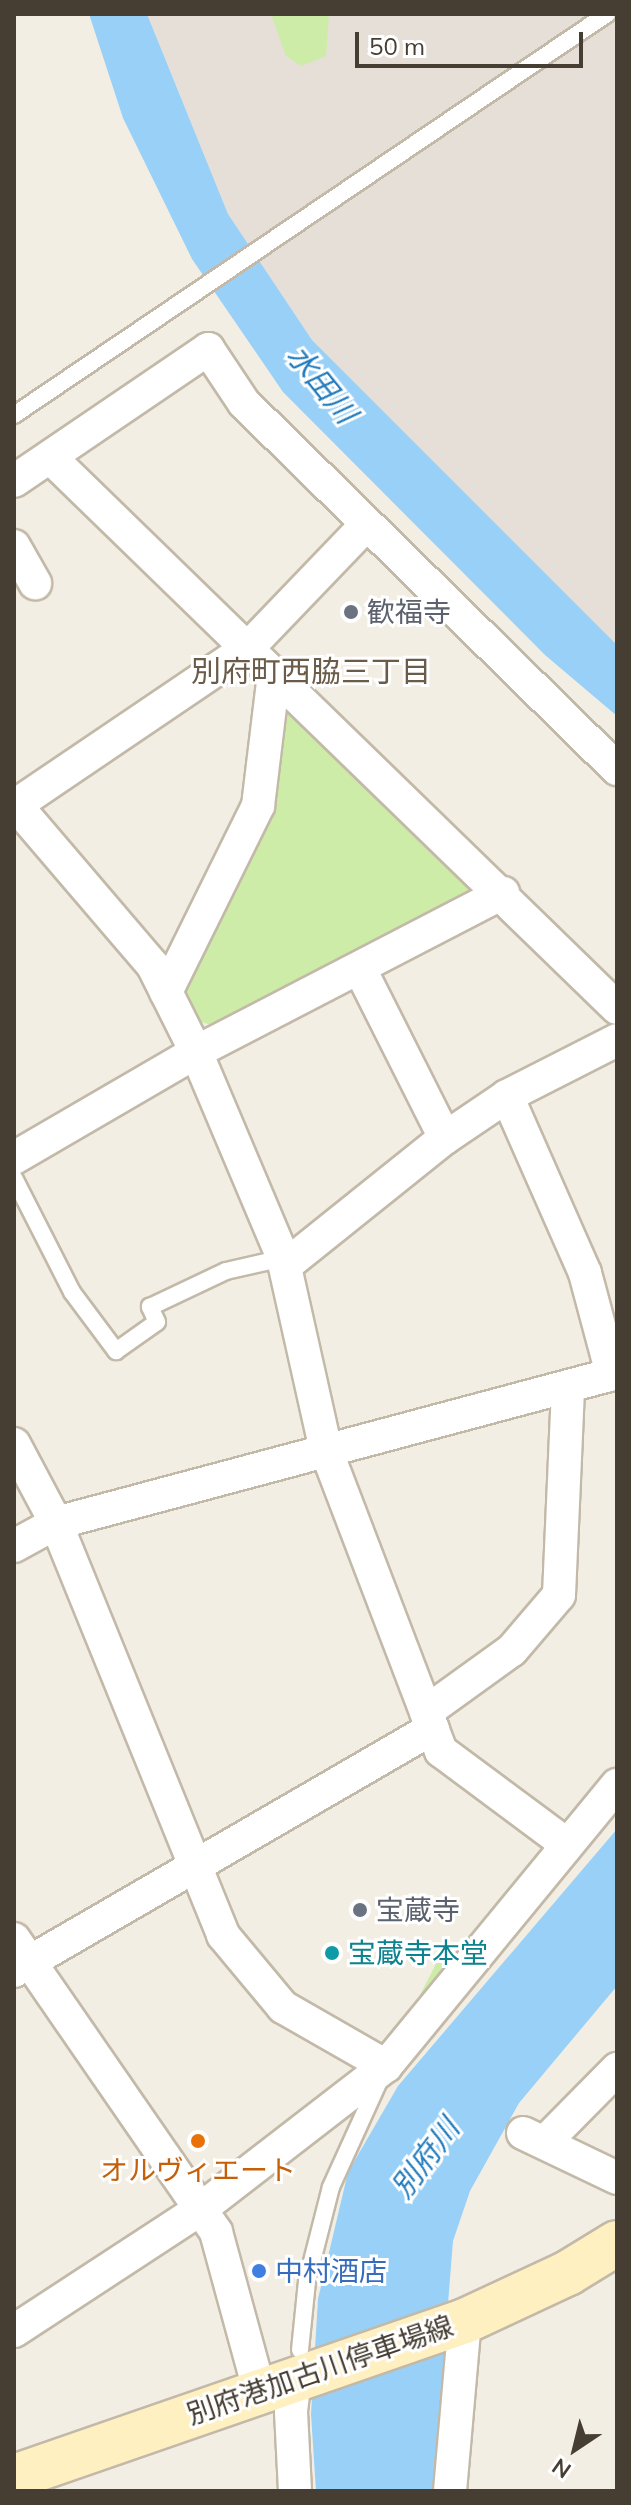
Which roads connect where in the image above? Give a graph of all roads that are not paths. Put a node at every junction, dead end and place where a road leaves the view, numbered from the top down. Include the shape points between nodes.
1 (607, 14) edge
2 (14, 415) edge
3 (51, 458) junction
4 (14, 481) edge
5 (366, 525) junction
6 (14, 546) edge
7 (35, 583) dead end
8 (248, 648) junction
9 (274, 673) junction
10 (617, 769) edge
11 (15, 804) edge
12 (503, 893) junction
13 (361, 971) junction
14 (166, 992) junction
15 (617, 1008) edge
16 (617, 1040) edge
17 (196, 1052) junction
18 (507, 1096) junction
19 (445, 1138) junction
20 (14, 1158) edge
21 (14, 1178) edge
22 (284, 1262) junction
23 (615, 1374) edge
24 (568, 1388) junction
25 (14, 1444) edge
26 (326, 1450) junction
27 (56, 1523) junction
28 (14, 1546) edge
29 (429, 1720) junction
30 (617, 1785) edge
31 (565, 1843) junction
32 (193, 1868) junction
33 (19, 1957) edge
34 (386, 2066) junction
35 (617, 2069) edge
36 (617, 2178) edge
37 (202, 2208) junction
38 (617, 2243) edge
39 (465, 2321) junction
40 (14, 2331) edge
41 (285, 2372) junction
42 (14, 2477) edge
43 (295, 2491) edge
44 (450, 2491) edge

1 - 2 lane
3 - 4 street
3 - 5 street via 208,349 244,403
3 - 8 street
5 - 8 street
5 - 10 street
6 - 7 street
8 - 9 street
8 - 11 street
9 - 12 street
9 - 14 street via 258,806
11 - 14 street via 153,966
12 - 13 street
12 - 15 street
13 - 17 street
13 - 19 street
14 - 17 street
16 - 18 street
17 - 20 street
17 - 22 street
18 - 19 street
18 - 23 street via 585,1273
19 - 22 street
21 - 22 lane via 72,1292 116,1351 157,1322 150,1307 226,1271
22 - 26 street
23 - 24 street
24 - 26 street
24 - 29 street via 559,1595 512,1650
25 - 27 street
26 - 27 street
26 - 29 street
27 - 28 street
27 - 32 street
29 - 31 street via 441,1751
29 - 32 street
30 - 31 street
31 - 34 street
32 - 33 street
32 - 34 street via 223,1935 283,2007
33 - 37 street
34 - 37 street
34 - 41 lane via 331,2187
35 - 36 street via 534,2138
37 - 40 street
37 - 41 street
38 - 39 main road, 別府港加古川停車場線 via 523,2296
39 - 41 main road, 別府港加古川停車場線
39 - 44 street
41 - 42 main road, 別府港加古川停車場線
41 - 43 street

